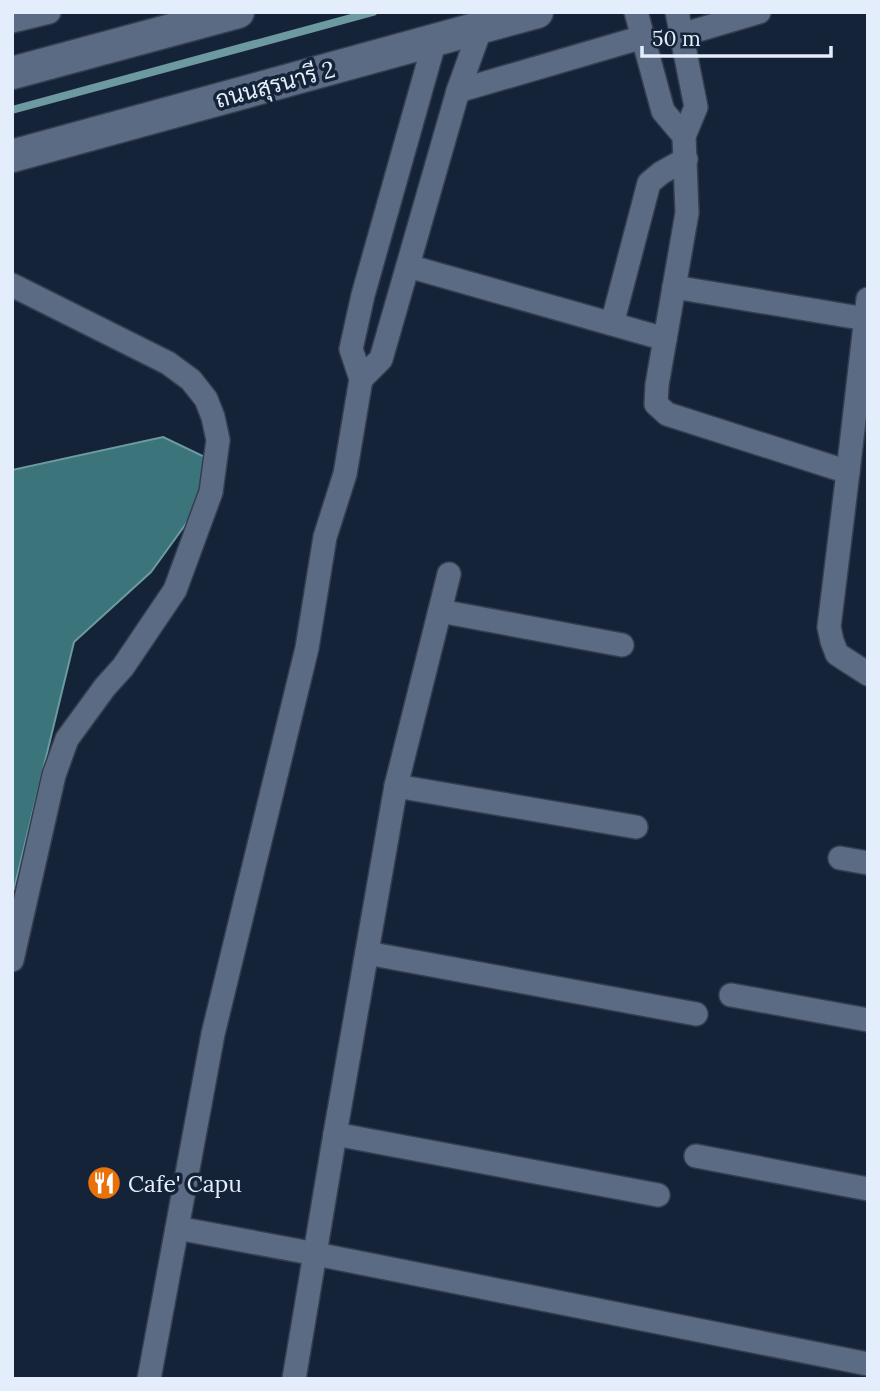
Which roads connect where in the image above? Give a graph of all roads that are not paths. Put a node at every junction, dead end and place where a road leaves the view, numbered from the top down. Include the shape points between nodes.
1 (49, 12) edge
2 (238, 12) edge
3 (537, 12) edge
4 (635, 12) edge
5 (677, 12) edge
6 (759, 12) edge
7 (12, 21) edge
8 (167, 21) edge
9 (481, 27) junction
10 (681, 35) junction
11 (643, 37) junction
12 (435, 40) junction
13 (12, 73) edge
14 (458, 91) junction
15 (684, 136) junction
16 (12, 156) edge
17 (686, 159) junction
18 (408, 266) junction
19 (12, 285) edge
20 (674, 287) junction
21 (867, 309) edge
22 (612, 324) junction
23 (665, 339) junction
24 (361, 379) junction
25 (848, 472) junction
26 (449, 574) dead end
27 (440, 611) junction
28 (622, 645) dead end
29 (868, 674) edge
30 (396, 786) junction
31 (636, 827) dead end
32 (841, 858) dead end
33 (868, 863) edge
34 (368, 953) junction
35 (12, 960) edge
36 (731, 995) dead end
37 (696, 1014) dead end
38 (868, 1020) edge
39 (335, 1135) junction
40 (696, 1156) dead end
41 (868, 1189) edge
42 (658, 1195) dead end
43 (177, 1228) junction
44 (316, 1254) junction
45 (868, 1364) edge
46 (149, 1379) edge
47 (294, 1379) edge

1 - 7 street
2 - 8 main road
3 - 9 main road, ถนนสุรนารี 2
4 - 11 street
5 - 10 street
6 - 10 street
8 - 13 main road
9 - 12 main road, ถนนสุรนารี 2
9 - 14 street
10 - 15 street via 696,107
11 - 14 street
11 - 15 street via 663,111
12 - 16 main road, ถนนสุรนารี 2
12 - 24 street via 351,349
14 - 18 street
15 - 17 street
17 - 20 street via 687,213
17 - 22 street via 649,183
18 - 22 street
18 - 24 street via 381,359
19 - 35 street via 168,363 191,380 206,399 218,440 211,492 175,590 66,739
20 - 21 street
20 - 23 street
21 - 25 street
22 - 23 street
23 - 25 street via 656,404 667,414
24 - 43 street via 345,474 325,537 307,648 213,1034
25 - 29 street via 829,627 837,654
26 - 27 street
27 - 28 street
27 - 30 street
30 - 31 street
30 - 34 street
32 - 33 street
34 - 37 street
34 - 39 street
36 - 38 street
39 - 42 street
39 - 44 street
40 - 41 street
43 - 44 street
43 - 46 street
44 - 45 street
44 - 47 street

